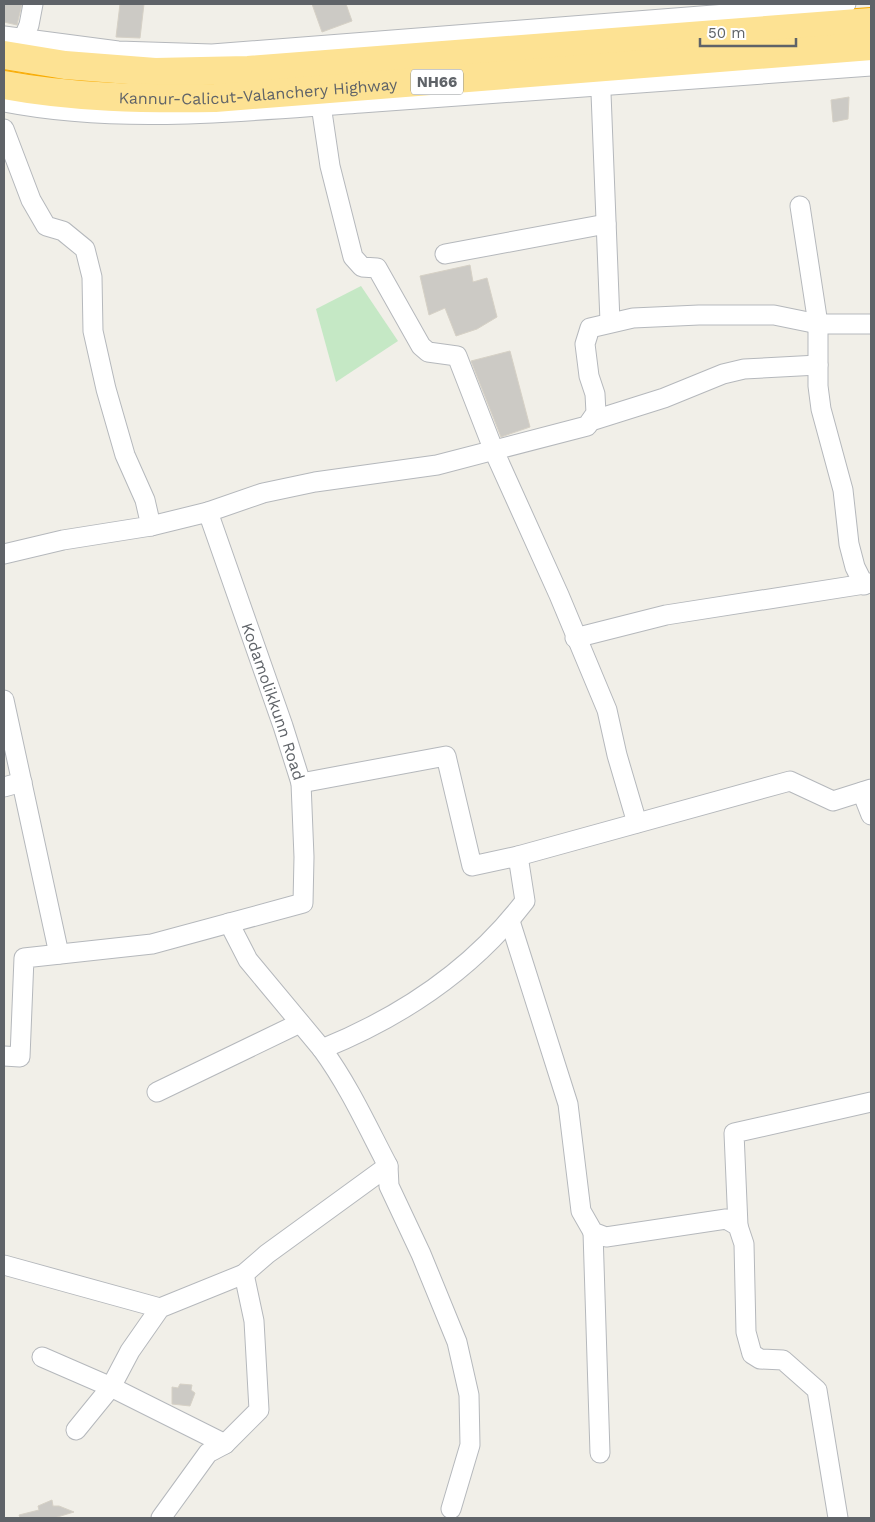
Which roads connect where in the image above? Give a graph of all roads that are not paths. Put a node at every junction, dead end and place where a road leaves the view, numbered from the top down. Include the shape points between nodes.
1 (33, 4) edge
2 (844, 14) edge
3 (871, 22) edge
4 (4, 36) edge
5 (871, 46) edge
6 (13, 47) edge
7 (871, 66) edge
8 (4, 85) edge
9 (601, 93) dead end
10 (4, 102) edge
11 (321, 106) junction
12 (4, 129) edge
13 (800, 206) dead end
14 (606, 224) junction
15 (445, 254) dead end
16 (610, 322) junction
17 (818, 324) junction
18 (871, 324) edge
19 (818, 366) junction
20 (591, 421) junction
21 (494, 451) junction
22 (208, 512) junction
23 (151, 526) junction
24 (4, 554) edge
25 (868, 584) edge
26 (576, 638) junction
27 (4, 700) edge
28 (301, 783) junction
29 (13, 784) edge
30 (867, 790) edge
31 (871, 815) edge
32 (637, 823) junction
33 (518, 856) junction
34 (510, 921) junction
35 (229, 923) junction
36 (59, 954) junction
37 (300, 1023) junction
38 (322, 1049) junction
39 (4, 1056) edge
40 (158, 1092) dead end
41 (871, 1102) edge
42 (388, 1166) junction
43 (738, 1226) junction
44 (593, 1232) junction
45 (4, 1265) edge
46 (244, 1274) junction
47 (160, 1308) junction
48 (42, 1357) dead end
49 (111, 1387) junction
50 (76, 1430) dead end
51 (224, 1444) junction
52 (600, 1454) dead end
53 (451, 1509) dead end
54 (161, 1518) edge
55 (838, 1518) edge

1 - 6 street via 29,25
2 - 3 highway, Kannur-Calicut-Valanchery Highway / NH66
2 - 6 street via 815,7 212,54
2 - 6 highway, Kannur-Calicut-Valanchery Highway / NH66 via 248,70 155,72 65,65
4 - 6 street
5 - 8 highway, Kannur-Calicut-Valanchery Highway / NH66 via 215,98 131,100
7 - 11 street
9 - 14 street
10 - 11 street via 44,110 142,116
11 - 21 street via 330,166 353,257 362,267 377,268 421,346 428,352 457,356
12 - 23 street via 31,200 46,226 62,231 85,249 92,277 93,331 106,389 124,455 145,500
13 - 17 street
14 - 15 street
14 - 16 street
16 - 17 street via 700,315 774,315
16 - 20 street via 590,328 585,344 596,413
17 - 18 street
17 - 19 street
19 - 20 street via 744,369 723,374 664,398
19 - 25 street via 821,409 843,490 849,544 855,567
20 - 21 street via 587,426
21 - 22 street via 437,464 263,492
21 - 26 street
22 - 23 street
22 - 28 street, Kodamolikkunn Road
23 - 24 street via 63,540
25 - 26 street via 666,615
26 - 32 street via 607,710
27 - 29 street
28 - 33 street, Kodamolikkunn Road via 446,756 472,866
28 - 35 street via 303,903
29 - 36 street
30 - 31 street
30 - 32 street via 833,801 790,782
32 - 33 street
33 - 34 street via 525,901
34 - 38 street via 432,992 389,1019
34 - 44 street via 568,1104 581,1211
35 - 36 street via 152,944
35 - 37 street via 248,960
36 - 39 street via 24,958 20,1057
37 - 38 street
37 - 40 street
38 - 42 street via 341,1075
41 - 43 street via 734,1133
42 - 46 street
42 - 53 street via 389,1186 458,1342 469,1396 470,1445
43 - 44 street via 726,1219 606,1237
43 - 55 street via 744,1244 749,1346 752,1354 760,1359 784,1360 817,1390
44 - 52 street
45 - 47 street
46 - 47 street
46 - 51 street via 254,1321 260,1410
47 - 49 street via 130,1351
48 - 49 street
49 - 50 street
49 - 51 street
51 - 54 street via 208,1453

